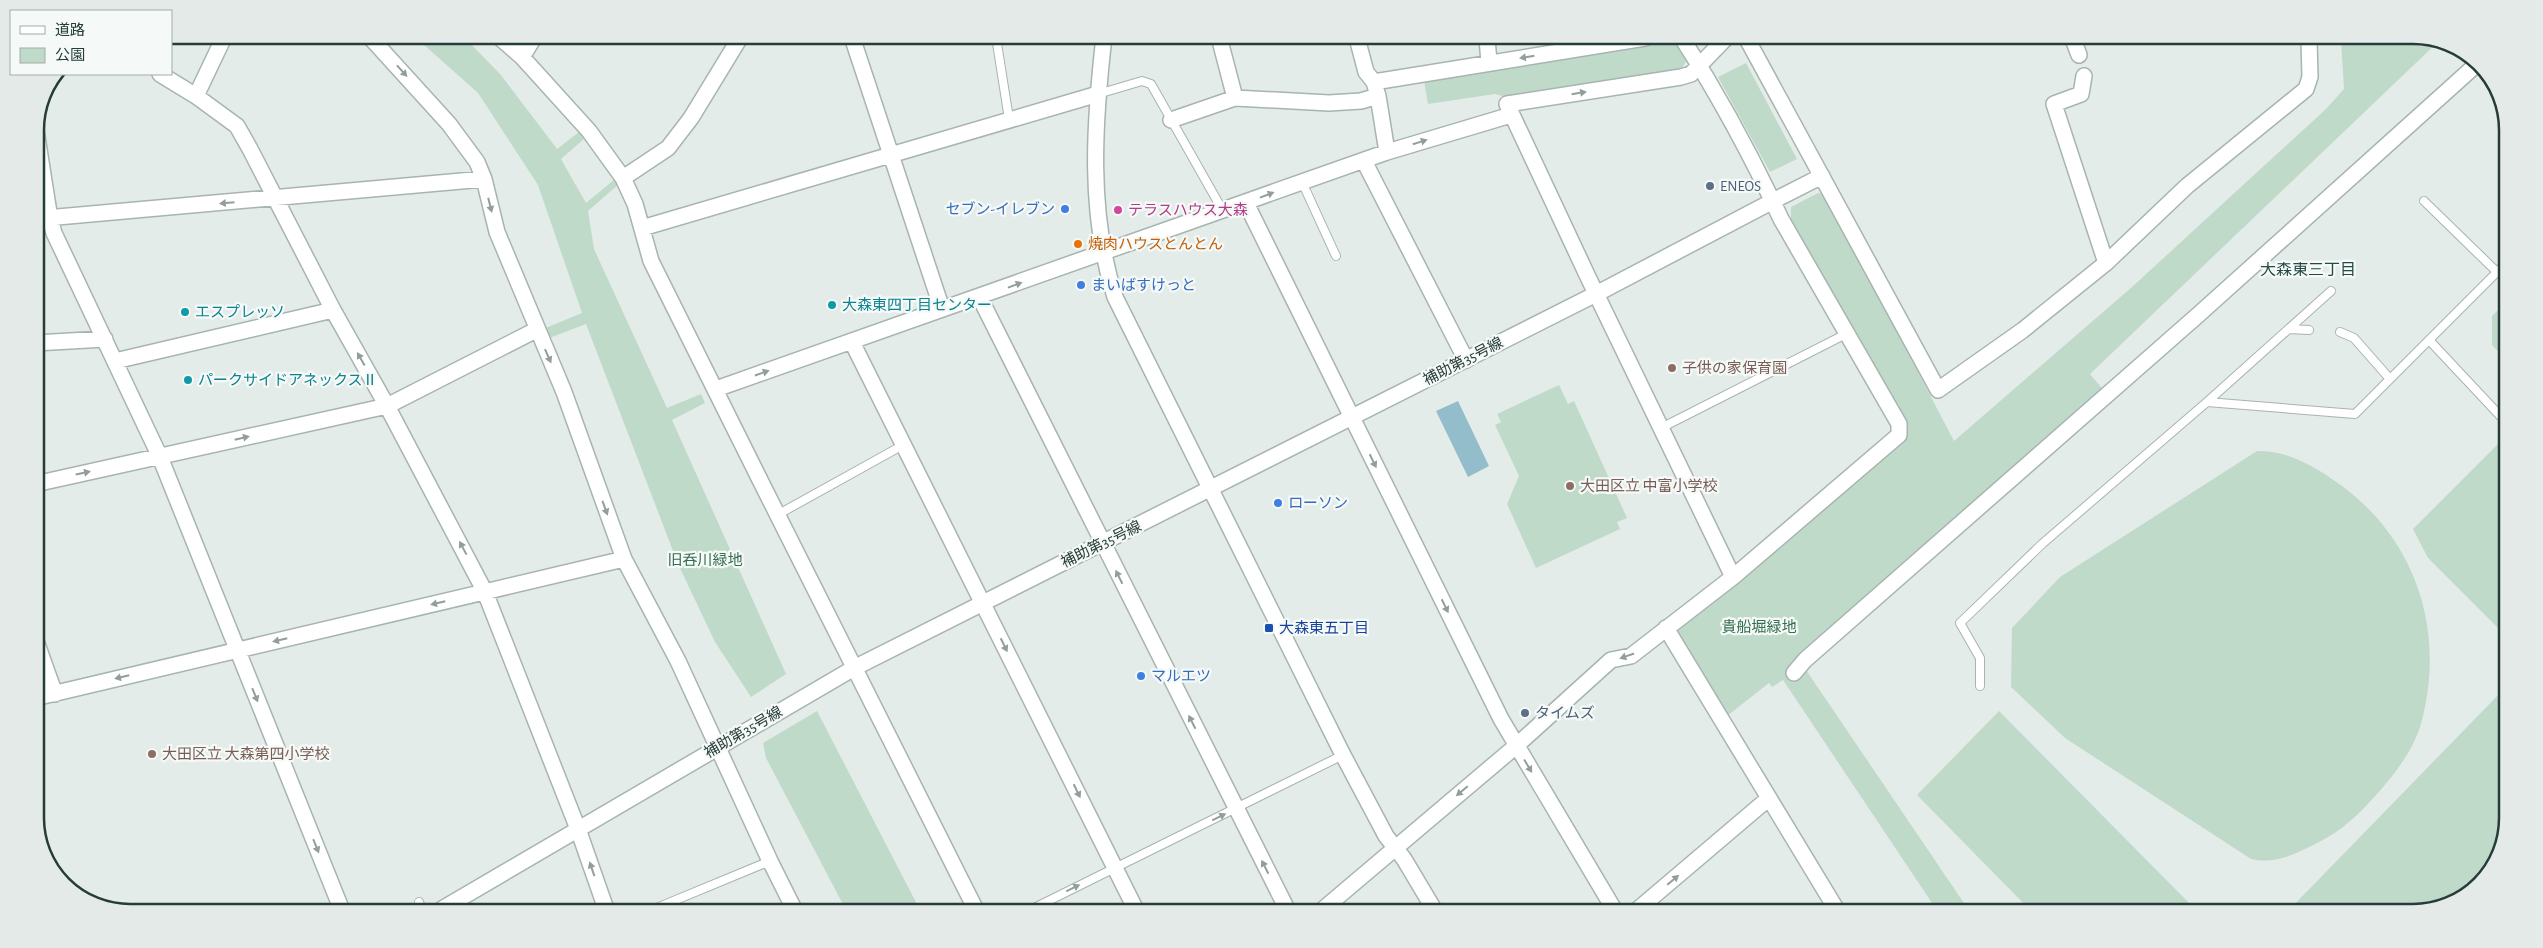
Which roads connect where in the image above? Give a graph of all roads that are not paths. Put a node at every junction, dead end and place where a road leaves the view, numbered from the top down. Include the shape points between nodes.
1 (221, 44) edge
2 (376, 44) edge
3 (507, 44) edge
4 (530, 44) edge
5 (736, 44) edge
6 (854, 44) edge
7 (997, 44) edge
8 (1103, 44) edge
9 (1221, 44) edge
10 (1359, 44) edge
11 (1488, 44) edge
12 (1608, 44) edge
13 (1686, 44) edge
14 (1720, 44) edge
15 (1750, 44) edge
16 (2075, 44) edge
17 (2309, 44) edge
18 (2079, 55) dead end
19 (522, 57) junction
20 (1489, 63) junction
21 (1700, 66) junction
22 (2473, 68) edge
23 (162, 75) edge
24 (2084, 76) dead end
25 (1376, 89) junction
26 (1098, 94) junction
27 (196, 96) junction
28 (1235, 98) junction
29 (1511, 115) junction
30 (1010, 118) junction
31 (1171, 120) junction
32 (1386, 152) junction
33 (890, 154) junction
34 (1364, 161) junction
35 (1822, 176) junction
36 (623, 178) junction
37 (484, 179) junction
38 (1302, 182) junction
39 (275, 198) junction
40 (1773, 201) junction
41 (2424, 201) dead end
42 (1246, 203) junction
43 (1223, 211) junction
44 (44, 219) edge
45 (44, 221) edge
46 (642, 228) junction
47 (1103, 253) junction
48 (1336, 256) dead end
49 (2106, 263) junction
50 (2497, 272) joint
51 (2331, 291) dead end
52 (1596, 294) junction
53 (980, 298) junction
54 (333, 310) junction
55 (942, 310) junction
56 (2289, 329) junction
57 (536, 330) junction
58 (2309, 330) dead end
59 (2340, 332) dead end
60 (1846, 334) junction
61 (105, 339) junction
62 (2429, 340) junction
63 (44, 342) edge
64 (852, 342) junction
65 (1466, 360) junction
66 (115, 361) junction
67 (2390, 379) junction
68 (716, 389) junction
69 (2206, 402) junction
70 (387, 406) junction
71 (2499, 415) edge
72 (1351, 417) junction
73 (1661, 428) junction
74 (905, 444) junction
75 (160, 457) junction
76 (44, 482) edge
77 (1209, 489) junction
78 (777, 514) junction
79 (1102, 544) junction
80 (624, 560) junction
81 (1733, 577) junction
82 (485, 592) junction
83 (982, 602) junction
84 (1666, 628) junction
85 (237, 650) junction
86 (44, 665) edge
87 (854, 668) junction
88 (1794, 673) dead end
89 (1980, 686) dead end
90 (54, 694) junction
91 (44, 696) edge
92 (1516, 746) junction
93 (718, 747) junction
94 (1343, 755) junction
95 (1769, 798) junction
96 (1236, 809) junction
97 (578, 829) junction
98 (1397, 848) junction
99 (770, 862) junction
100 (1115, 868) junction
101 (339, 904) edge
102 (450, 904) edge
103 (604, 904) edge
104 (666, 904) edge
105 (791, 904) edge
106 (973, 904) edge
107 (1042, 904) edge
108 (1133, 904) edge
109 (1285, 904) edge
110 (1329, 904) edge
111 (1431, 904) edge
112 (1611, 904) edge
113 (1644, 904) edge
114 (1833, 904) edge

1 - 27 street
2 -> 37 street via 449,124 477,162
3 - 19 street
4 - 19 street
5 - 36 street via 691,118 668,148
6 - 33 street
7 - 30 lane
8 - 26 street
9 - 28 street
10 - 25 street via 1366,72
11 - 20 street
12 -> 20 street
13 - 21 street
14 - 21 street
15 - 35 street
16 - 18 street
17 - 49 street via 2310,77 2306,89 2187,186
19 - 36 street via 589,131
20 - 25 street
29 -> 21 street via 1507,104 1681,77
21 - 40 street
22 - 88 street
23 - 27 street
24 - 49 street via 2081,94 2054,104
25 - 28 street via 1361,101 1329,103
25 - 32 street
26 - 30 street
26 - 31 lane via 1142,81 1151,84
26 - 47 street via 1096,183
27 - 39 street via 237,126
28 - 31 street
32 -> 29 street
29 - 52 street
30 - 33 street
31 - 43 lane
32 - 34 street
33 - 46 street
33 - 55 street
34 - 38 street
34 - 65 street
35 - 40 street, 補助第35号線
35 - 49 street via 1938,390 2023,330
36 - 46 street
37 - 39 street
37 -> 57 street via 497,232
42 -> 38 street
38 - 48 lane
39 -> 44 street
39 - 54 street
40 - 52 street, 補助第35号線
40 - 60 street
41 - 50 lane
42 - 43 street
42 - 72 street
43 - 47 street
45 - 61 street via 54,233
46 - 68 street via 651,260
53 -> 47 street
47 - 77 street via 1115,297 1130,331
50 - 62 lane
51 - 56 lane
52 - 65 street, 補助第35号線
52 - 73 street
53 - 55 street
53 - 79 street
54 - 66 street
70 -> 54 street
55 - 64 street
56 - 58 lane
56 - 69 lane
57 - 70 street
57 -> 80 street via 564,392
59 - 67 lane via 2354,338
60 - 73 lane
60 - 81 street via 1899,424 1899,435
61 - 63 street
61 - 66 street
62 - 67 lane
62 - 71 lane
68 -> 64 street
64 - 74 street
65 - 72 street, 補助第35号線
66 - 75 street
67 - 69 lane via 2355,414
68 - 78 street
69 - 89 lane via 2042,544 1960,623 1980,658
75 -> 70 street
82 -> 70 street
72 - 77 street, 補助第35号線
72 -> 92 street
73 - 81 street
74 - 78 lane
74 - 83 street
76 -> 75 street
75 - 85 street
77 - 79 street, 補助第35号線
77 - 94 street
78 - 87 street
79 - 83 street, 補助第35号線
96 -> 79 street
80 - 82 street
80 - 93 street via 678,661
81 - 84 street
82 -> 85 street
82 - 97 street
83 - 87 street, 補助第35号線
83 -> 100 street
84 -> 92 street via 1631,656 1611,660
84 - 95 street
85 -> 90 street
85 -> 101 street
86 - 90 street
87 - 93 street, 補助第35号線
87 - 106 street
90 - 91 street
92 -> 98 street
92 -> 112 street
93 - 97 street, 補助第35号線
93 - 99 street
94 - 96 lane
94 - 98 street via 1386,836
113 -> 95 street
95 - 114 street
100 -> 96 lane
109 -> 96 street
97 - 102 street, 補助第35号線
103 -> 97 street
98 - 110 street
98 - 111 street
99 - 104 lane
99 - 105 street
107 -> 100 lane
100 - 108 street

